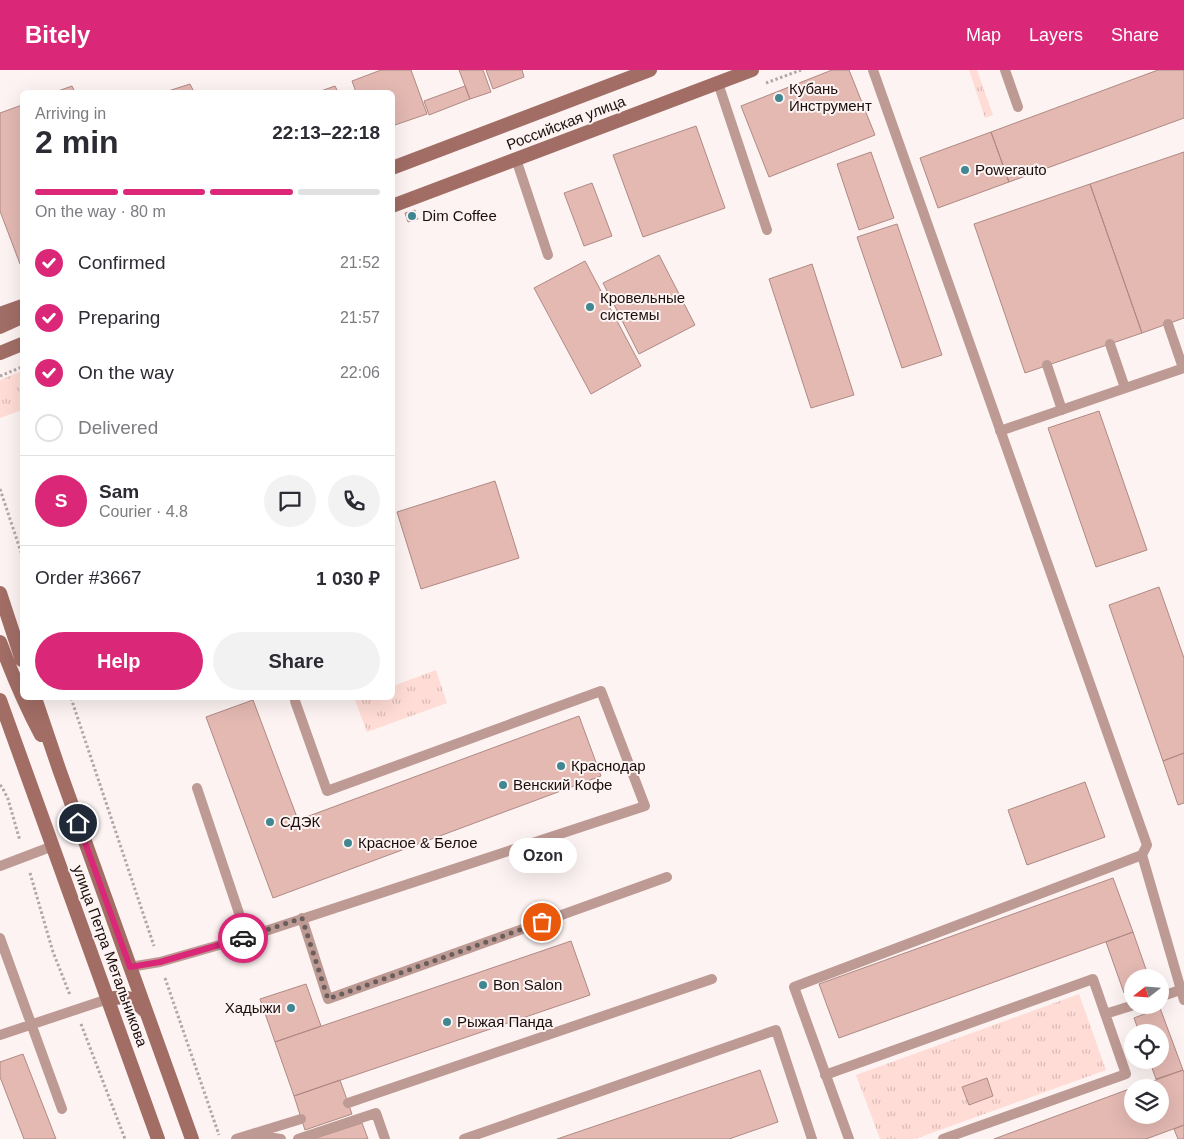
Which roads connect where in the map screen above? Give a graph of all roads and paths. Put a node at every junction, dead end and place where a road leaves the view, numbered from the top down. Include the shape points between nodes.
1 (650, 70) edge
2 (752, 70) edge
3 (872, 70) edge
4 (1005, 70) edge
5 (718, 83) junction
6 (1018, 107) dead end
7 (516, 159) junction
8 (395, 167) edge
9 (395, 205) edge
10 (767, 230) dead end
11 (548, 255) dead end
12 (20, 307) edge
13 (0, 314) edge
14 (20, 319) edge
15 (1168, 324) dead end
16 (0, 327) edge
17 (1110, 344) dead end
18 (20, 345) edge
19 (0, 353) edge
20 (1047, 366) dead end
21 (20, 368) edge
22 (1183, 368) edge
23 (0, 376) edge
24 (1125, 388) junction
25 (1062, 410) junction
26 (1000, 431) junction
27 (0, 488) edge
28 (20, 549) edge
29 (0, 593) edge
30 (0, 642) edge
31 (20, 654) edge
32 (20, 692) edge
33 (0, 700) edge
34 (24, 700) edge
35 (36, 700) edge
36 (72, 700) edge
37 (295, 701) dead end
38 (59, 769) junction
39 (0, 786) edge
40 (197, 788) dead end
41 (54, 846) junction
42 (1142, 856) junction
43 (25, 857) junction
44 (0, 866) edge
45 (667, 877) dead end
46 (302, 918) junction
47 (247, 937) junction
48 (0, 938) edge
49 (160, 962) junction
50 (130, 967) junction
51 (712, 979) dead end
52 (1180, 990) junction
53 (1169, 994) edge
54 (108, 999) junction
55 (1184, 1000) edge
56 (1124, 1008) edge
57 (76, 1010) junction
58 (147, 1013) junction
59 (1105, 1014) junction
60 (32, 1024) junction
61 (0, 1034) edge
62 (825, 1074) junction
63 (348, 1103) dead end
64 (62, 1109) dead end
65 (301, 1118) dead end
66 (249, 1135) junction
67 (125, 1139) edge
68 (158, 1139) edge
69 (192, 1139) edge
70 (220, 1139) edge
71 (236, 1139) edge
72 (281, 1139) edge
73 (298, 1139) edge
74 (385, 1139) edge
75 (464, 1139) edge
76 (812, 1139) edge
77 (849, 1139) edge
78 (943, 1139) edge

1 - 8 main road, Российская улица
2 - 5 main road, Российская улица
3 - 26 lane
4 - 6 lane
5 - 7 main road, Российская улица
5 - 10 lane
7 - 9 main road, Российская улица
7 - 11 lane
12 - 13 main road
14 - 16 main road
15 - 22 lane
17 - 24 lane
18 - 19 main road
20 - 25 lane
21 - 23 path
22 - 24 lane
24 - 25 lane
25 - 26 lane
26 - 42 lane via 1147,845
27 - 28 path
29 - 31 main road
30 - 32 main road
33 - 41 main road, улица Петра Метальникова
34 - 38 main road
35 - 38 main road, улица Петра Метальникова
36 - 49 path
37 - 46 lane via 327,791 601,691 645,806
38 - 50 main road, улица Петра Метальникова
39 - 43 path via 8,799
40 - 47 lane
41 - 43 lane
41 - 54 main road, улица Петра Метальникова
42 - 52 lane
42 - 62 lane via 794,987
43 - 44 lane
43 - 57 path via 53,952
45 - 46 lane via 328,999
46 - 47 lane
47 - 49 lane
48 - 60 lane
49 - 50 lane
49 - 70 path
50 - 58 main road, улица Петра Метальникова
51 - 63 lane
52 - 53 lane
52 - 55 lane
54 - 57 lane
54 - 58 main road via 123,996 134,1000
54 - 68 main road, улица Петра Метальникова
56 - 59 lane
57 - 60 lane
57 - 67 path
58 - 69 main road, улица Петра Метальникова
59 - 62 lane via 1093,980
59 - 78 lane via 1126,1074
60 - 61 lane
60 - 64 lane
62 - 77 lane
65 - 66 lane
66 - 71 lane
66 - 72 lane
73 - 74 lane via 376,1113
75 - 76 lane via 776,1030

